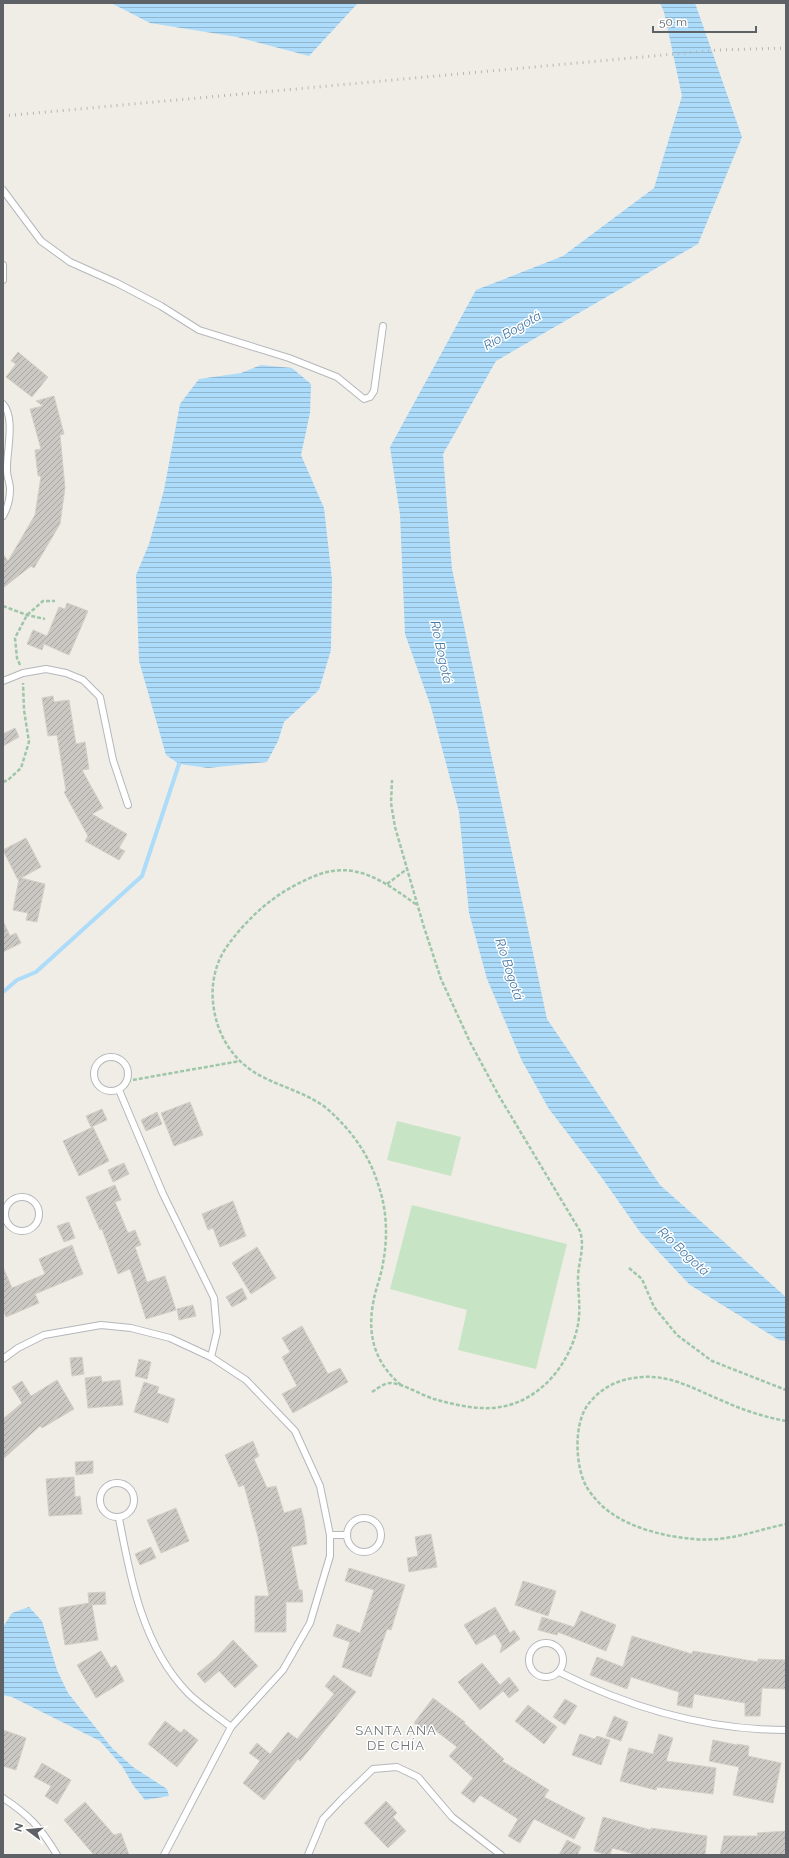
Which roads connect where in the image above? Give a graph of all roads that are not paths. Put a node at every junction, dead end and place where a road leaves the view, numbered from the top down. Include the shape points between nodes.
1 (3, 190) edge
2 (3, 265) edge
3 (3, 280) edge
4 (383, 326) dead end
5 (3, 404) edge
6 (5, 468) edge
7 (3, 516) edge
8 (3, 681) edge
9 (128, 805) dead end
10 (119, 1090) junction
11 (9, 1225) junction
12 (3, 1230) edge
13 (211, 1356) junction
14 (3, 1359) edge
15 (119, 1518) junction
16 (330, 1535) junction
17 (347, 1535) junction
18 (559, 1672) junction
19 (231, 1727) junction
20 (786, 1730) edge
21 (3, 1798) edge
22 (57, 1855) edge
23 (164, 1855) edge
24 (308, 1855) edge
25 (501, 1855) edge

1 - 4 lane via 41,241 70,262 161,306 199,330 289,358 338,377 364,399 370,397 374,391
2 - 3 lane
5 - 6 lane via 8,416 9,445
6 - 7 lane via 10,489
8 - 9 lane via 23,673 46,669 83,680 100,696 113,760
10 - 10 lane via 108,1091 98,1085 94,1074 98,1063 107,1057 118,1058 126,1065 129,1076
10 - 13 lane via 163,1194 214,1298 217,1332
11 - 11 lane via 19,1231 30,1229 40,1215 34,1200 23,1196 13,1199 5,1214
11 - 12 lane
13 - 14 lane via 170,1338 131,1328 100,1325 44,1335
13 - 16 lane via 246,1380 295,1430 320,1486
15 - 15 lane via 130,1512 134,1496 123,1484 112,1483 100,1494 100,1506 108,1515
15 - 19 lane via 129,1575 152,1640 188,1693
16 - 17 lane
16 - 19 lane via 330,1556 310,1623 283,1670
17 - 17 lane via 355,1550 366,1552 377,1547 382,1536 379,1526 365,1517 350,1524
18 - 18 lane via 564,1661 557,1646 542,1643 533,1649 530,1654 530,1666 537,1675 549,1678
18 - 20 lane via 606,1695 648,1710 711,1725
19 - 23 lane
21 - 22 lane via 23,1811 43,1831
24 - 25 lane via 323,1819 342,1799 373,1769 397,1767 418,1777 452,1817

